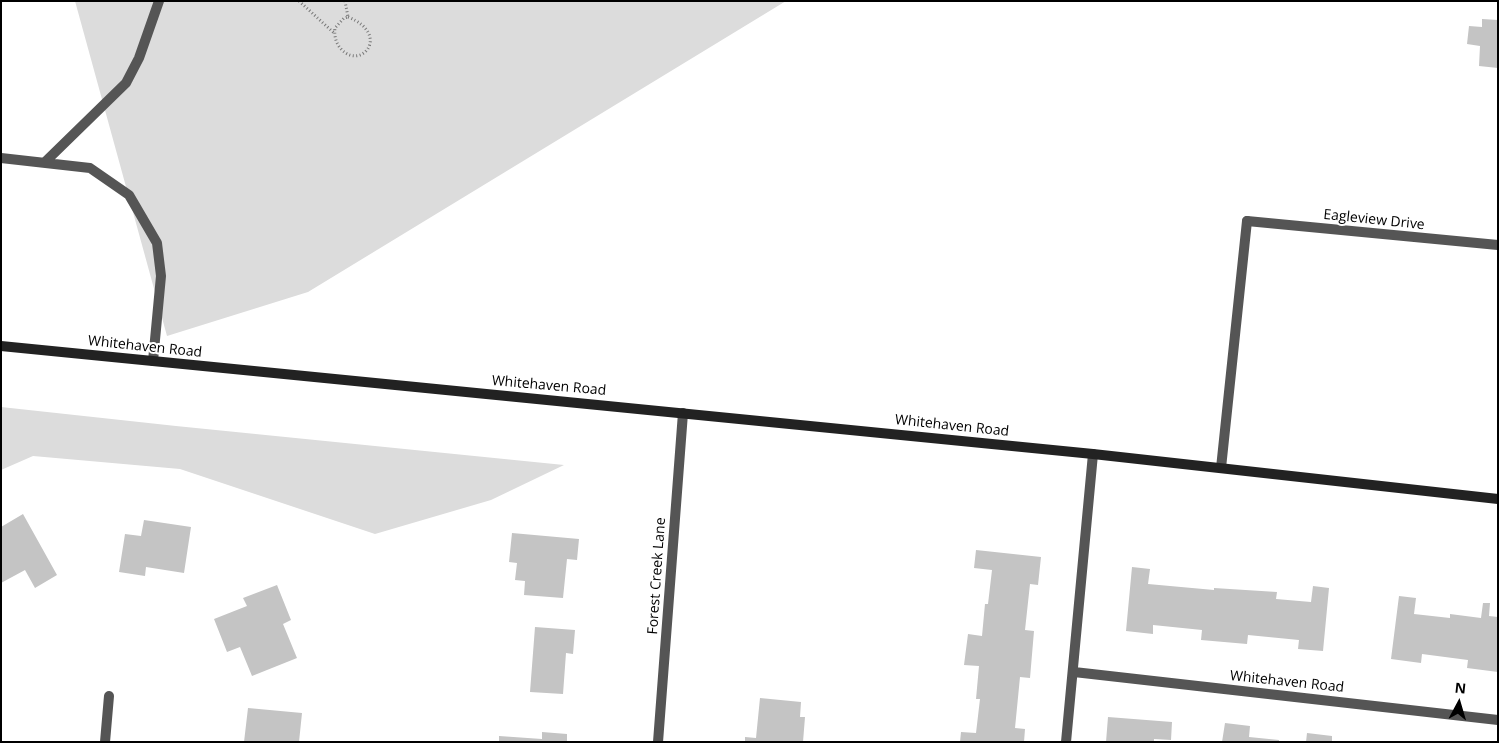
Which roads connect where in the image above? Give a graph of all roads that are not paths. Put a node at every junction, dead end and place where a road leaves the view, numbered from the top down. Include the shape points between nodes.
1 (159, 1) edge
2 (1, 158) edge
3 (44, 163) junction
4 (1498, 245) edge
5 (1, 346) edge
6 (153, 361) junction
7 (683, 412) junction
8 (1093, 454) junction
9 (1222, 468) junction
10 (1498, 499) edge
11 (1074, 672) junction
12 (109, 696) dead end
13 (1498, 720) edge
14 (105, 742) edge
15 (658, 742) edge
16 (1066, 742) edge

1 - 3 street via 139,58 126,83
2 - 3 street
3 - 6 street via 90,168 129,194 157,243 161,276
4 - 9 street, Eagleview Drive via 1247,221
5 - 6 street, Whitehaven Road
6 - 7 street, Whitehaven Road
7 - 8 street, Whitehaven Road
7 - 15 street, Forest Creek Lane
8 - 9 street, Whitehaven Road
8 - 11 street
9 - 10 street, Whitehaven Road
11 - 13 street, Whitehaven Road
11 - 16 street
12 - 14 street

